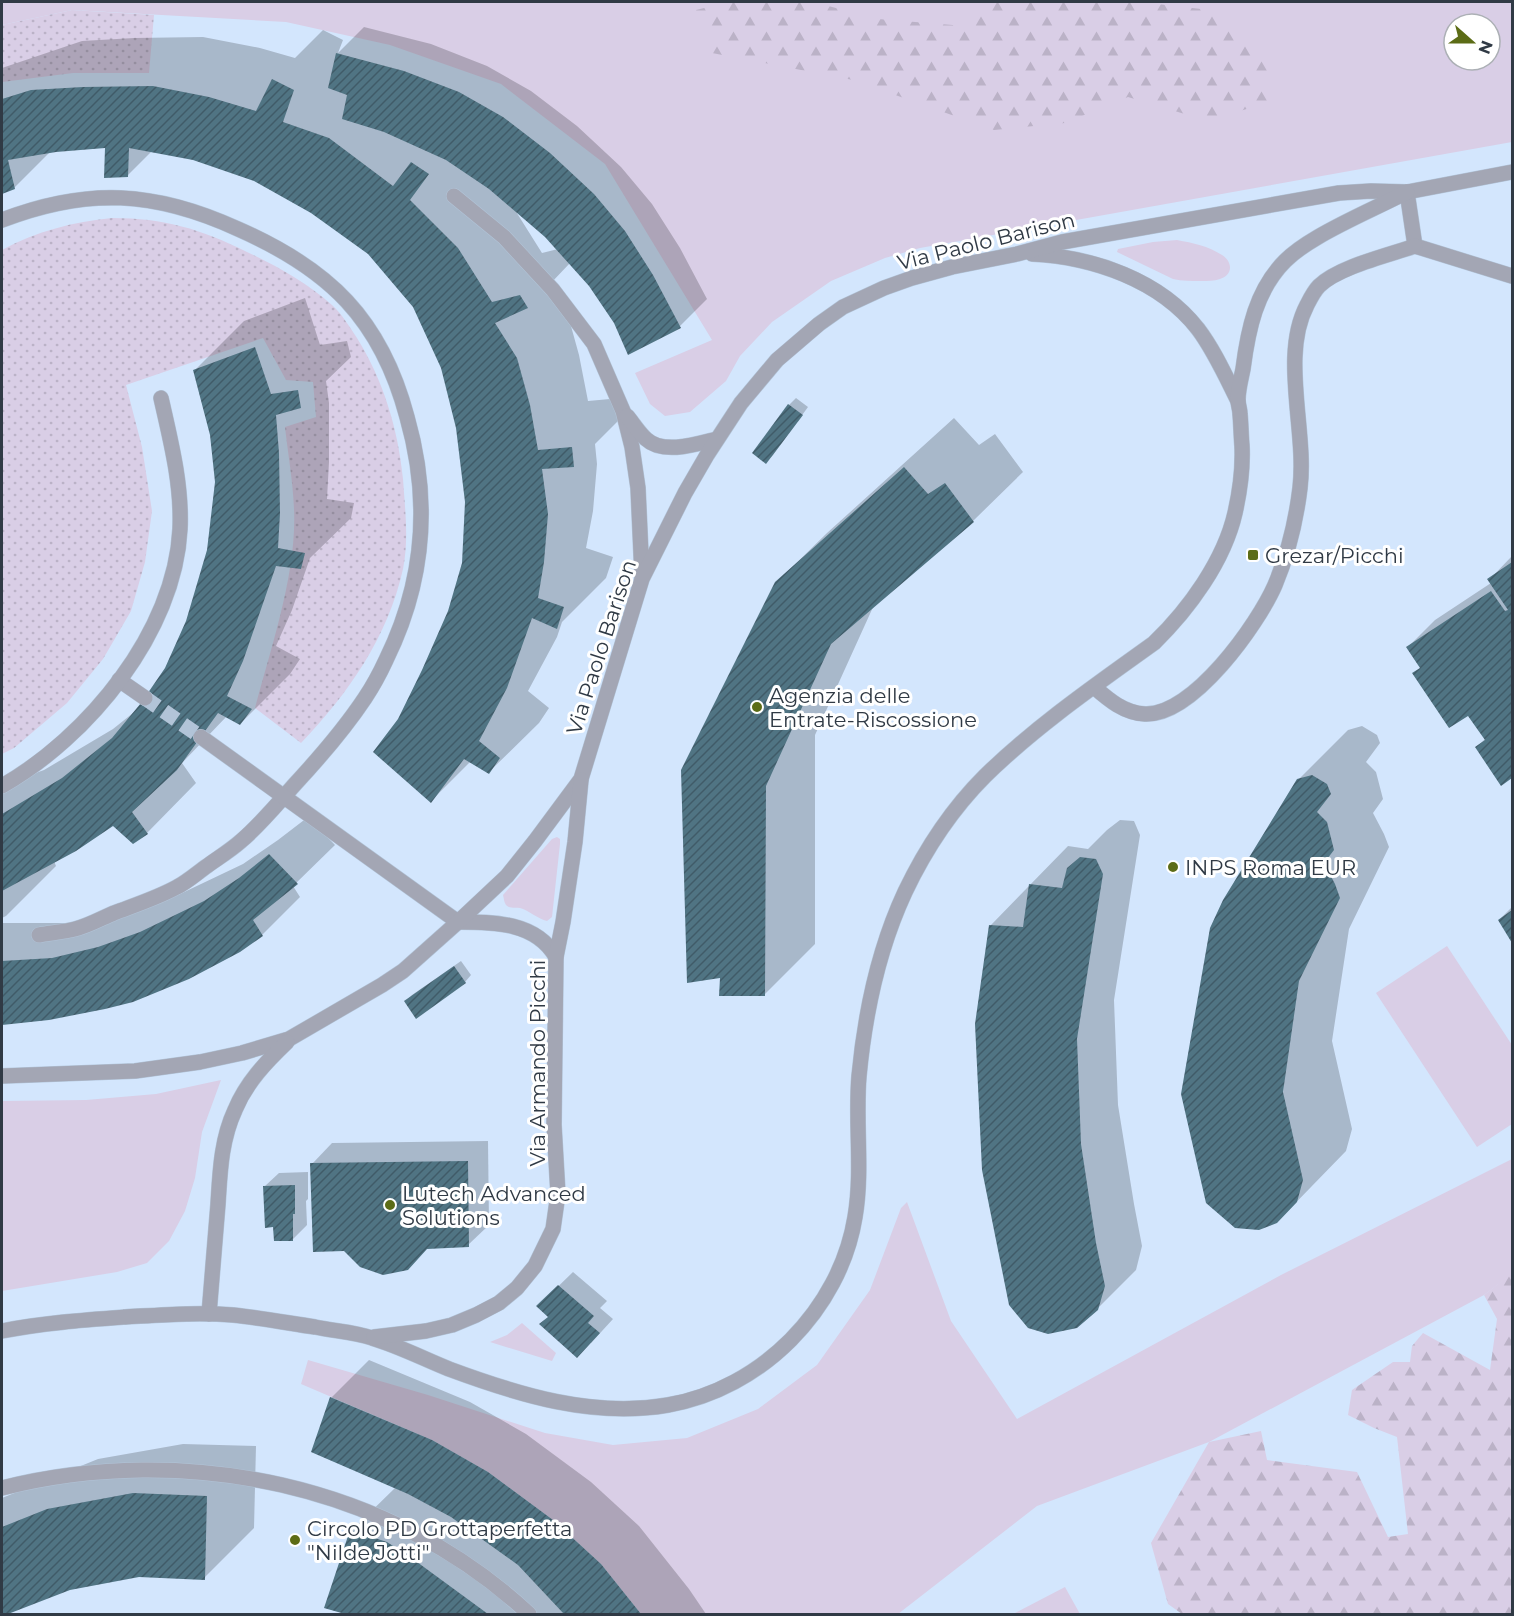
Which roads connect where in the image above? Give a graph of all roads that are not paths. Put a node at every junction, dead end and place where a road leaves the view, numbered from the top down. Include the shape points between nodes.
1 (1512, 172) edge
2 (1407, 192) junction
3 (454, 196) dead end
4 (2, 220) edge
5 (1415, 246) junction
6 (1017, 254) junction
7 (1512, 276) edge
8 (161, 398) dead end
9 (1238, 401) junction
10 (623, 411) junction
11 (717, 439) junction
12 (642, 579) junction
13 (119, 681) junction
14 (1094, 687) junction
15 (145, 698) tunnel mouth
16 (201, 737) tunnel mouth
17 (581, 779) junction
18 (2, 786) edge
19 (284, 797) junction
20 (458, 922) junction
21 (39, 935) dead end
22 (556, 957) junction
23 (289, 1040) junction
24 (2, 1076) edge
25 (208, 1314) junction
26 (2, 1331) edge
27 (371, 1337) junction
28 (2, 1488) edge
29 (529, 1614) edge

1 - 2 street
2 - 5 street
2 - 6 street, Via Paolo Barison via 1339,193 1062,242
2 - 9 street via 1297,250 1271,278 1252,318
3 - 10 street via 504,237 553,290 594,344
4 - 19 street via 69,200 126,197 181,207 229,225 286,254 343,296 362,318 389,366 406,411 419,468 422,527 414,583 394,645 376,680 344,728
5 - 7 street
5 - 14 street via 1368,261 1320,285 1300,320 1294,362 1301,438 1300,488 1291,538 1265,604 1234,649 1201,685 1174,707 1162,711 1133,712
6 - 9 street via 1087,262 1142,282 1167,299 1198,330
6 - 11 street, Via Paolo Barison via 912,278 843,307 777,360
8 - 13 street via 177,477 178,544 167,592 151,631
9 - 14 street via 1242,460 1236,506 1228,535 1209,575 1168,630
10 - 11 street via 647,441 657,444 686,446
10 - 12 street via 638,488
11 - 12 street, Via Paolo Barison
12 - 17 street, Via Paolo Barison
13 - 15 street
13 - 18 street via 73,731
14 - 27 street via 983,778 943,828 905,892 870,995 859,1076 858,1194 851,1239 826,1295 805,1325 776,1355 731,1384 697,1398 661,1406 605,1408 525,1394
16 - 19 street
17 - 20 street, Via Paolo Barison via 513,869
17 - 22 street, Via Armando Picchi
19 - 20 street
19 - 21 street via 241,841 177,887 77,928
20 - 22 street via 504,923 527,931 545,942
20 - 23 street, Via Paolo Barison via 403,971
22 - 27 street, Via Armando Picchi via 554,1125 558,1194 553,1229 540,1257 511,1293 468,1319 426,1332
23 - 24 street, Via Paolo Barison via 200,1062 135,1071
23 - 25 street via 253,1079 234,1110 226,1136
25 - 26 street via 101,1319
25 - 27 street via 275,1320
28 - 29 street via 113,1470 200,1471 275,1482 350,1505 401,1526 472,1568

